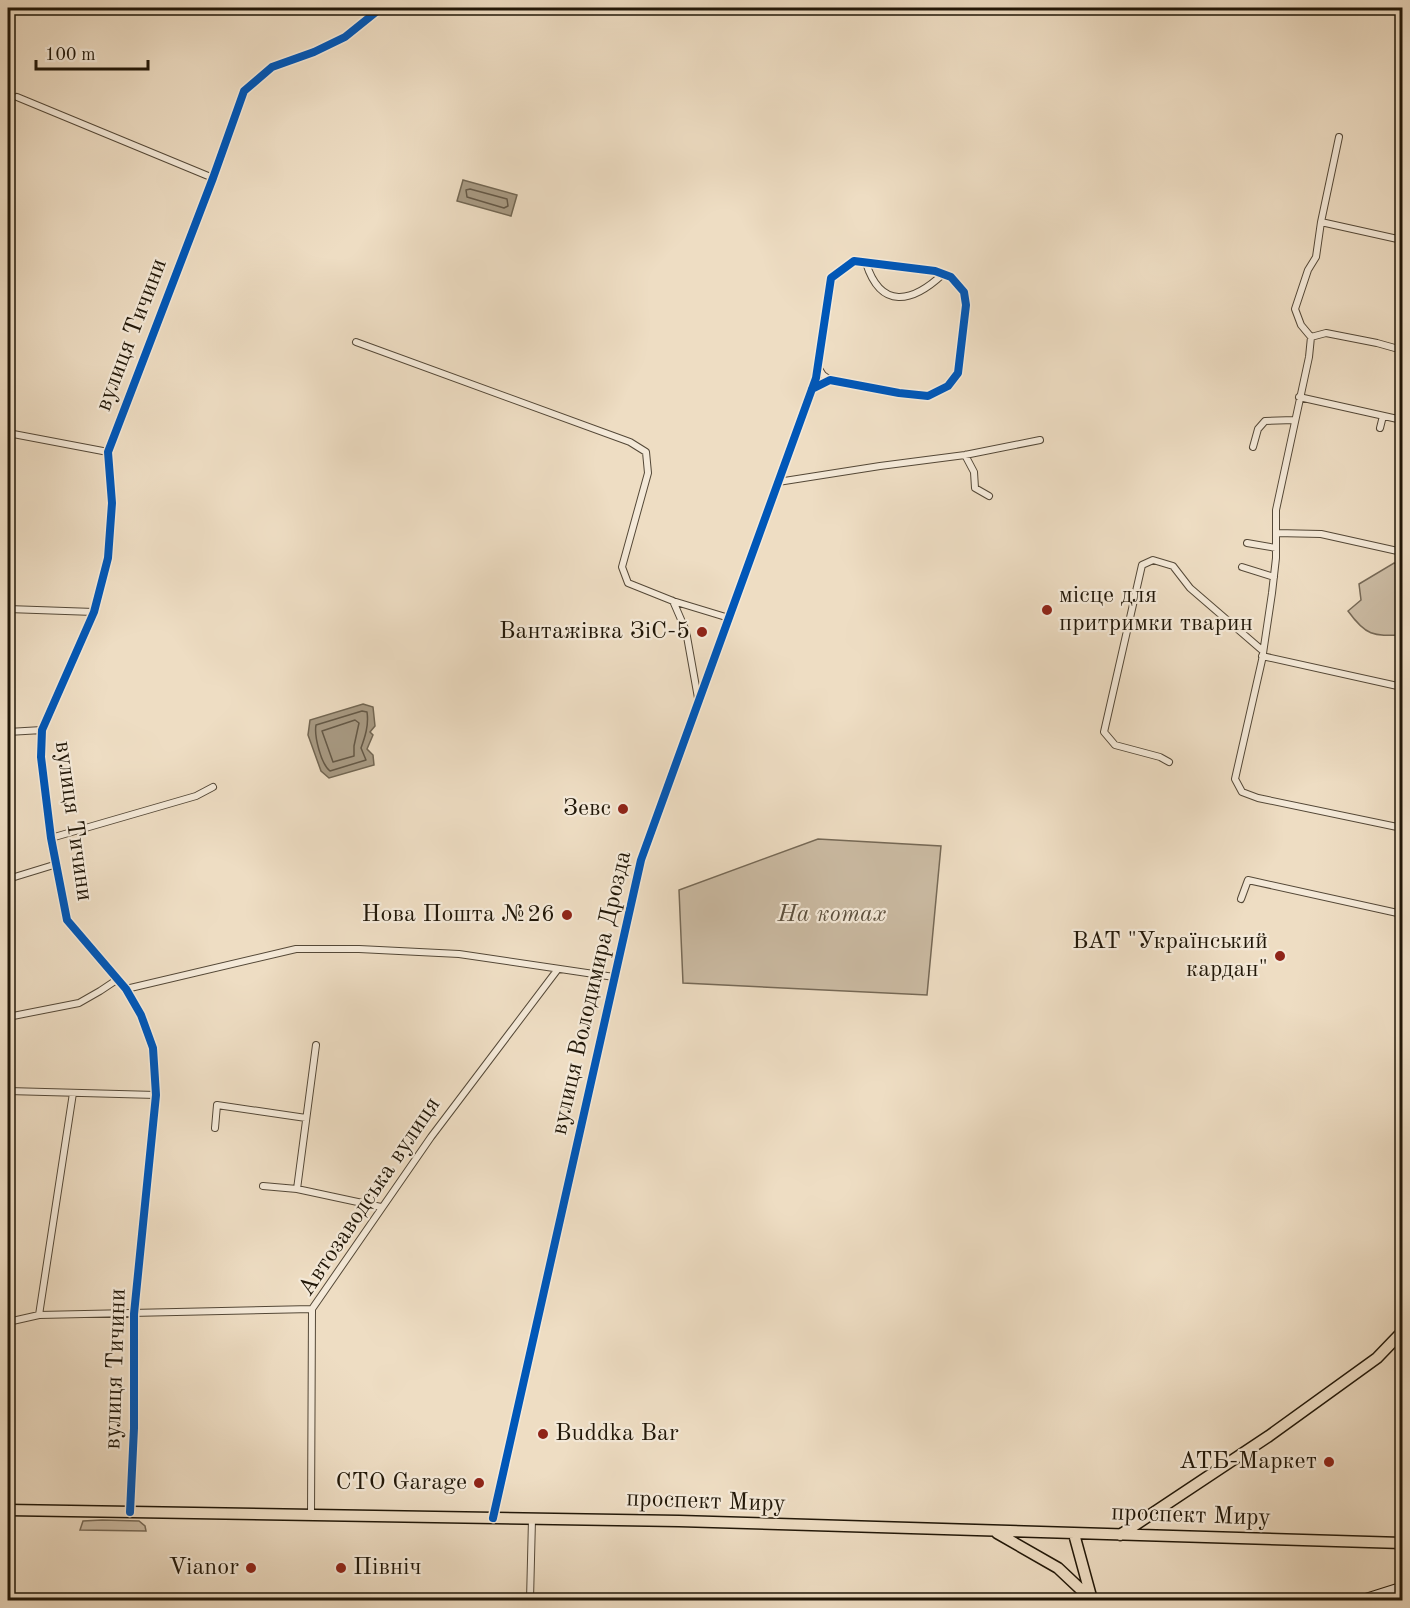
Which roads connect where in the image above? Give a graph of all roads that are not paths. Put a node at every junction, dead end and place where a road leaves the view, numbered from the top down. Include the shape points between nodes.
1 (381, 8) edge
2 (17, 97) dead end
3 (1339, 137) dead end
4 (213, 178) junction
5 (1322, 222) junction
6 (1402, 240) edge
7 (866, 263) junction
8 (943, 274) junction
9 (1311, 337) junction
10 (356, 342) dead end
11 (1402, 350) edge
12 (818, 367) junction
13 (830, 380) junction
14 (812, 389) junction
15 (1299, 397) junction
16 (1348, 409) junction
17 (1383, 416) junction
18 (1347, 417) dead end
19 (1294, 420) junction
20 (1402, 420) edge
21 (1380, 428) dead end
22 (8, 433) edge
23 (1040, 440) dead end
24 (1253, 447) dead end
25 (108, 452) junction
26 (965, 455) junction
27 (778, 482) junction
28 (989, 496) dead end
29 (1276, 533) junction
30 (1247, 543) dead end
31 (1276, 548) junction
32 (1402, 552) edge
33 (1242, 567) dead end
34 (1274, 577) junction
35 (672, 601) junction
36 (8, 609) edge
37 (94, 612) junction
38 (729, 618) junction
39 (1263, 654) junction
40 (1402, 687) edge
41 (699, 701) junction
42 (42, 730) junction
43 (8, 732) edge
44 (1169, 762) dead end
45 (213, 787) dead end
46 (1402, 828) edge
47 (51, 838) junction
48 (57, 864) junction
49 (8, 879) edge
50 (1241, 899) dead end
51 (1402, 914) edge
52 (558, 969) junction
53 (614, 977) junction
54 (118, 979) junction
55 (126, 989) junction
56 (8, 1017) edge
57 (316, 1045) dead end
58 (8, 1091) edge
59 (73, 1093) junction
60 (156, 1095) junction
61 (306, 1118) junction
62 (215, 1128) dead end
63 (263, 1186) dead end
64 (297, 1189) junction
65 (381, 1207) junction
66 (312, 1309) junction
67 (134, 1314) junction
68 (39, 1315) junction
69 (8, 1322) edge
70 (1402, 1332) edge
71 (8, 1510) edge
72 (130, 1512) junction
73 (311, 1515) junction
74 (493, 1518) junction
75 (532, 1519) junction
76 (994, 1531) junction
77 (1074, 1534) junction
78 (1120, 1535) junction
79 (1402, 1543) edge
80 (1402, 1587) edge
81 (530, 1600) edge
82 (1092, 1600) edge
83 (1361, 1600) edge

1 - 4 street, вулиця Тичини via 345,37 272,67 244,91
2 - 4 street
3 - 5 street
4 - 25 street, вулиця Тичини
5 - 6 street
5 - 9 street via 1316,257 1295,309
7 - 8 street, вулиця Володимира Дрозда
7 - 8 street via 875,284 897,297 912,296 928,288
7 - 12 street, вулиця Володимира Дрозда via 854,261 831,278
8 - 13 street via 964,292 966,305 958,373 948,386 928,396
9 - 11 street via 1326,333
9 - 15 street
10 - 35 street via 630,442 646,452 648,473 622,567 628,583
12 - 13 street
12 - 14 street, вулиця Володимира Дрозда
13 - 14 street
14 - 27 street, вулиця Володимира Дрозда
15 - 16 street
15 - 19 street
16 - 17 street
16 - 18 street
17 - 20 street
17 - 21 street
19 - 24 street via 1265,421 1258,429
19 - 29 street via 1276,510
22 - 25 street
23 - 26 street
25 - 37 street, вулиця Тичини via 112,503 108,558
26 - 27 street
26 - 28 street via 974,472 975,488
27 - 38 street, вулиця Володимира Дрозда
29 - 31 street
29 - 32 street via 1321,534
30 - 31 street
31 - 34 street
33 - 34 street
34 - 39 street
35 - 38 street
35 - 41 street via 686,631
36 - 37 street
37 - 42 street, вулиця Тичини
38 - 41 street, вулиця Володимира Дрозда
39 - 40 street
39 - 44 street via 1190,588 1173,566 1153,560 1143,565 1104,732 1115,745
39 - 46 street via 1235,779 1242,792
41 - 53 street, вулиця Володимира Дрозда via 641,860
42 - 43 street
42 - 47 street, вулиця Тичини via 41,758
45 - 47 street via 196,796
47 - 48 street, вулиця Тичини
48 - 49 street
48 - 54 street, вулиця Тичини via 68,920
50 - 51 street via 1248,880
52 - 53 street
52 - 55 street via 459,954 296,949
52 - 65 street, Автозаводська вулиця
53 - 74 street, вулиця Володимира Дрозда
54 - 55 street, вулиця Тичини
54 - 56 street via 79,1003
55 - 60 street, вулиця Тичини via 153,1048
57 - 61 street
58 - 59 street
59 - 60 street
59 - 68 street
60 - 67 street, вулиця Тичини
61 - 62 street via 217,1105
61 - 64 street
63 - 64 street
64 - 65 street
65 - 66 street, Автозаводська вулиця
66 - 67 street
66 - 73 street, Автозаводська вулиця
67 - 68 street
67 - 72 street, вулиця Тичини
68 - 69 street
70 - 78 main road via 1377,1358 1269,1436
71 - 72 main road, проспект Миру
72 - 73 main road, проспект Миру
73 - 74 main road, проспект Миру
74 - 75 main road, проспект Миру
75 - 76 main road, проспект Миру
75 - 81 street
76 - 77 main road, проспект Миру
76 - 82 main road via 1058,1568
77 - 78 main road, проспект Миру
77 - 82 main road
78 - 79 main road, проспект Миру
80 - 83 main road

